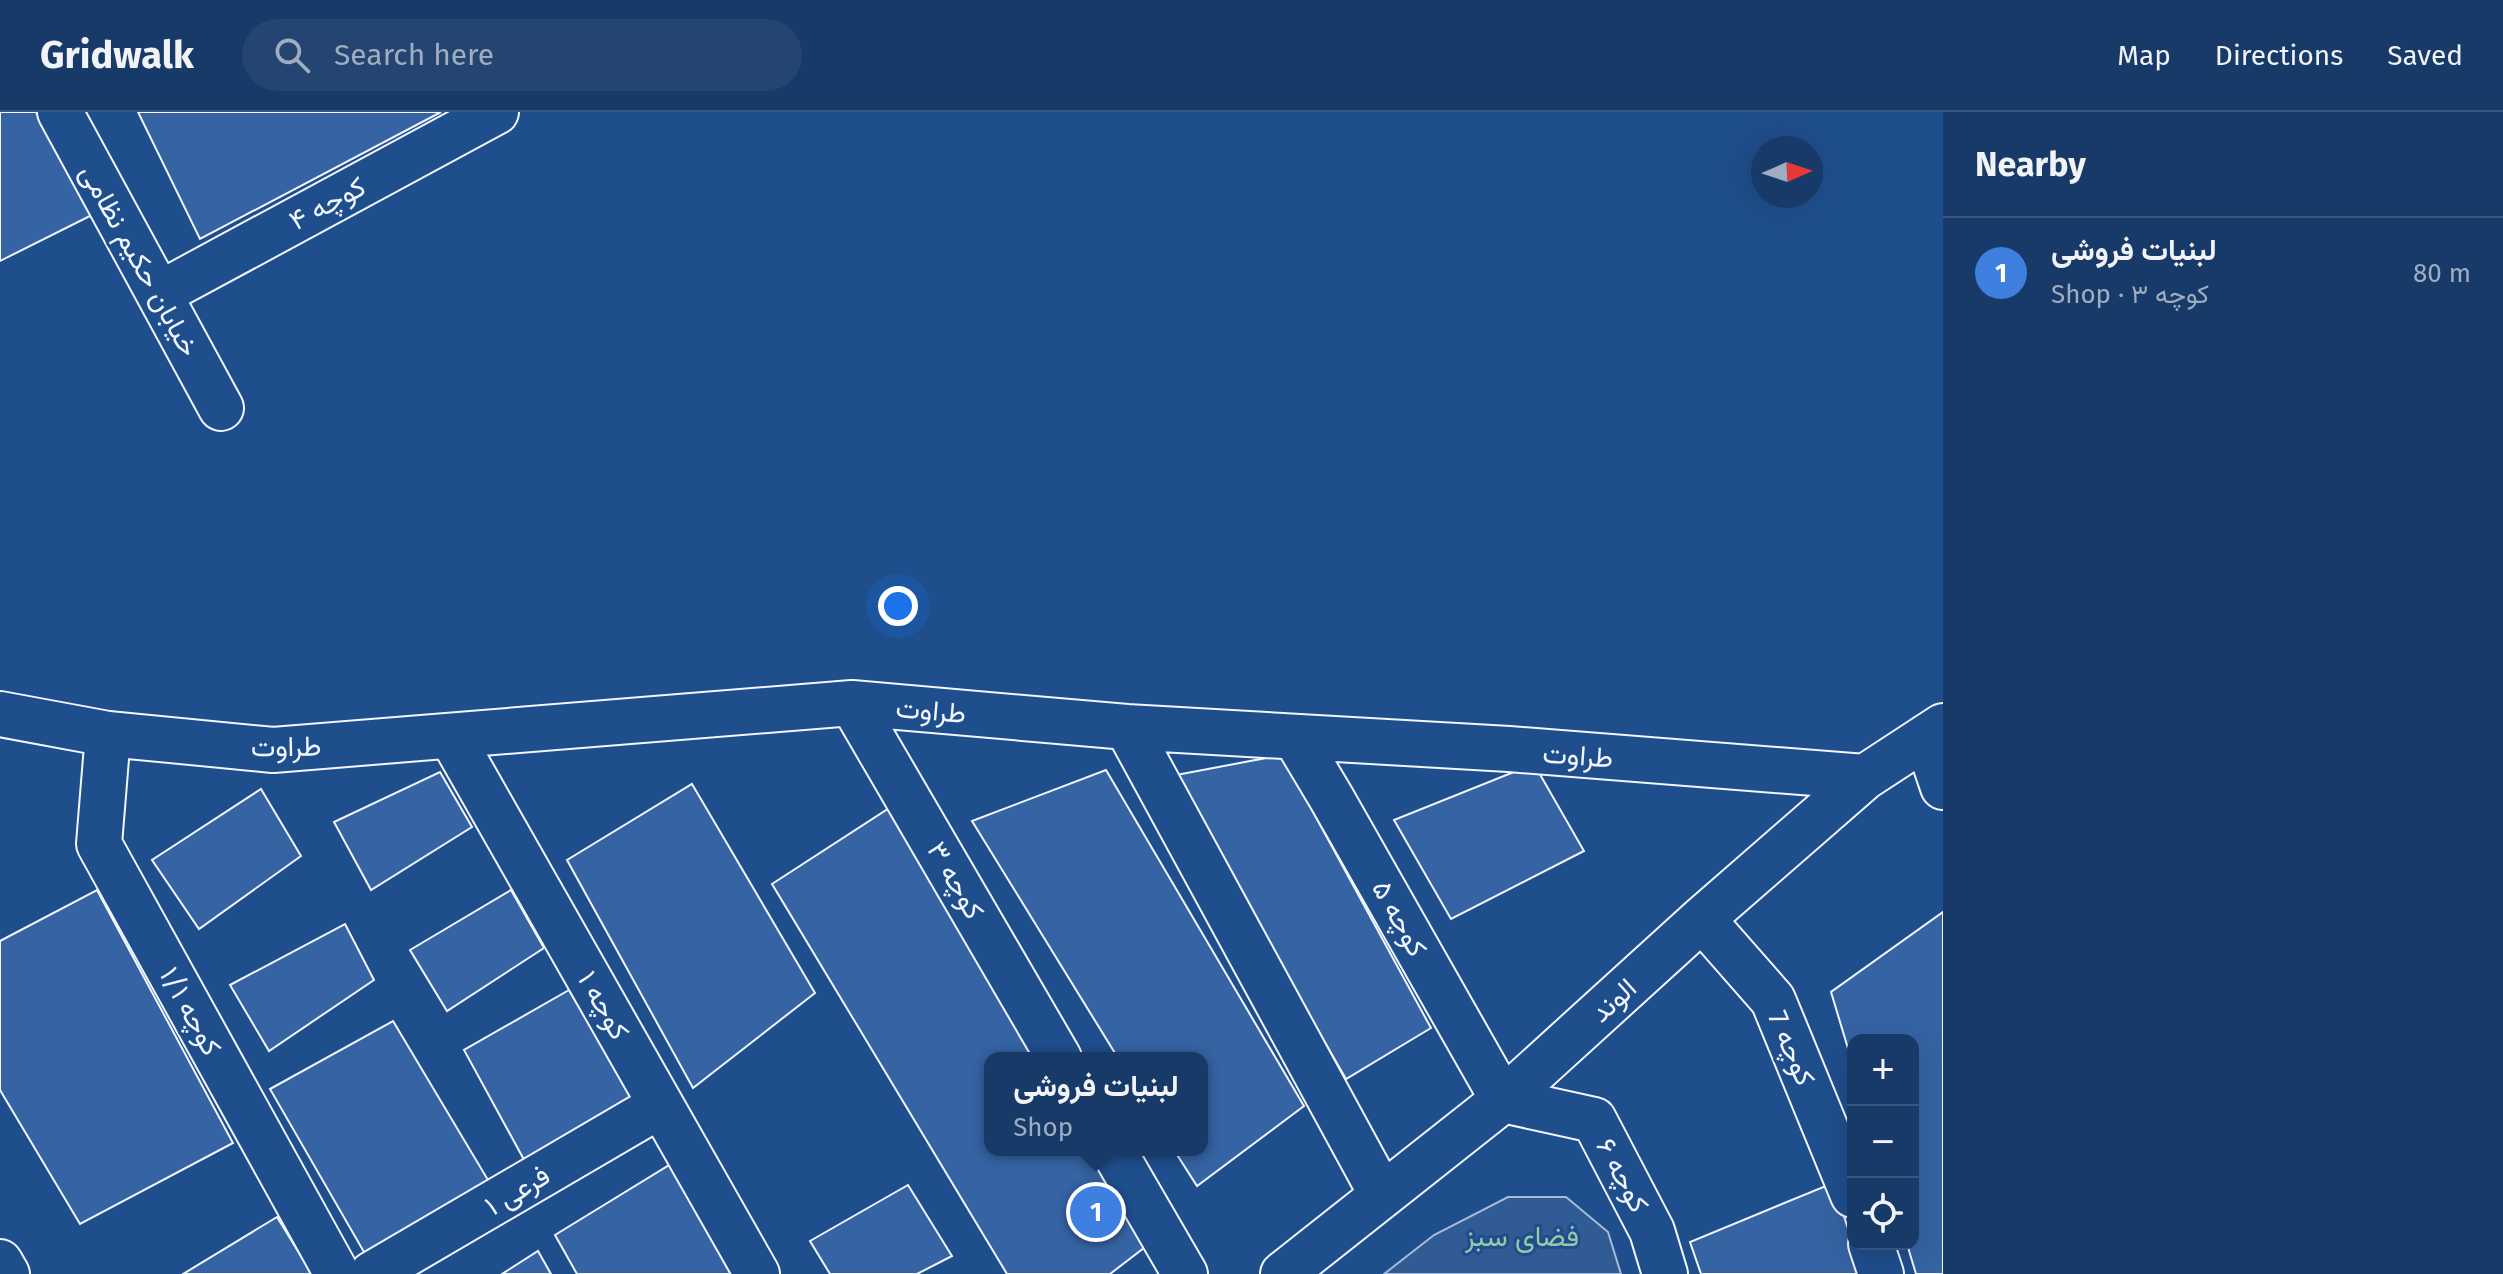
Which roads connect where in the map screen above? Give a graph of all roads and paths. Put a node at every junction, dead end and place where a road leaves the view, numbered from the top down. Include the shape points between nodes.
1 (60, 112) edge
2 (496, 112) edge
3 (159, 294) junction
4 (221, 408) dead end
5 (852, 703) junction
6 (0, 714) edge
7 (1127, 727) junction
8 (1934, 731) edge
9 (108, 734) junction
10 (451, 736) junction
11 (1295, 737) junction
12 (1865, 777) junction
13 (1943, 787) edge
14 (1702, 919) junction
15 (1056, 1052) edge
16 (1503, 1100) junction
17 (661, 1105) junction
18 (1116, 1156) edge
19 (1847, 1180) edge
20 (1382, 1195) junction
21 (1873, 1250) edge
22 (0, 1262) edge
23 (7, 1274) edge
24 (337, 1274) edge
25 (372, 1274) edge
26 (757, 1274) edge
27 (1185, 1274) edge
28 (1283, 1274) edge
29 (1665, 1274) edge
30 (1881, 1274) edge

1 - 3 street, خیابان حکیم نظامی
2 - 3 street, کوچه ۴
3 - 4 street, خیابان حکیم نظامی
5 - 7 street, طراوت
5 - 10 street, طراوت
5 - 15 street, کوچه ۳
6 - 9 street, طراوت
7 - 11 street, طراوت
7 - 20 street
8 - 12 street, الوند
8 - 13 street
9 - 10 street, طراوت via 273,750
9 - 24 street, کوچه ۱/۱ via 99,844
10 - 17 street, کوچه ۱
11 - 12 street, طراوت
11 - 16 street, کوچه ۵
12 - 14 street, الوند
14 - 16 street, الوند
14 - 19 street, کوچه 7 via 1773,1000
16 - 20 street, الوند
16 - 29 street, کوچه ۶ via 1594,1120 1652,1231
17 - 25 street, فرعی ۱
17 - 26 street, کوچه ۱
18 - 27 street
20 - 28 street, الوند
21 - 30 street
22 - 23 street

